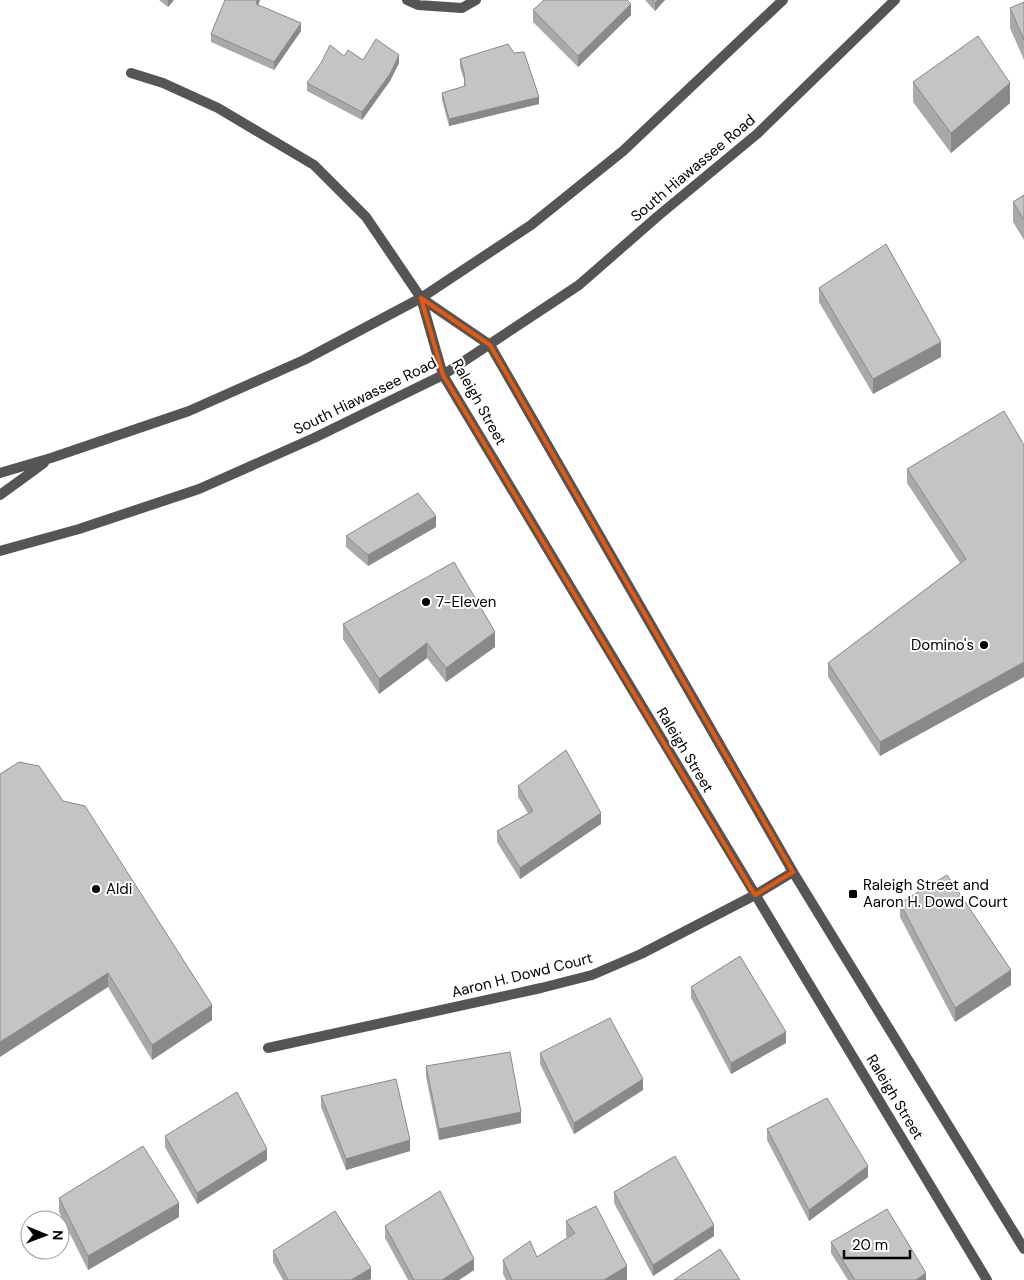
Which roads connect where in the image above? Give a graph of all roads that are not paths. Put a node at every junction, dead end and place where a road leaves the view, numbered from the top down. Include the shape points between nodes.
1 (407, 0) edge
2 (476, 0) edge
3 (783, 0) edge
4 (895, 0) edge
5 (132, 73) dead end
6 (421, 298) junction
7 (490, 345) junction
8 (444, 375) junction
9 (51, 458) junction
10 (0, 473) edge
11 (0, 495) edge
12 (0, 551) edge
13 (792, 872) junction
14 (755, 895) junction
15 (268, 1048) dead end
16 (1024, 1248) edge
17 (987, 1280) edge

1 - 2 street via 418,5 462,8
3 - 6 street via 624,151 531,225
4 - 7 street, South Hiawassee Road via 757,134 579,285
5 - 6 street via 218,108 314,165 366,217
6 - 7 street, Raleigh Street
6 - 8 street, Raleigh Street
6 - 9 street via 304,360 189,411
7 - 8 street, South Hiawassee Road
7 - 13 street, Raleigh Street
8 - 12 street, South Hiawassee Road via 306,442 199,489
8 - 14 street, Raleigh Street
9 - 10 street
9 - 11 street
13 - 14 street, Aaron H. Dowd Court
13 - 16 street, Raleigh Street
14 - 15 street, Aaron H. Dowd Court via 641,954 592,975
14 - 17 street, Raleigh Street

